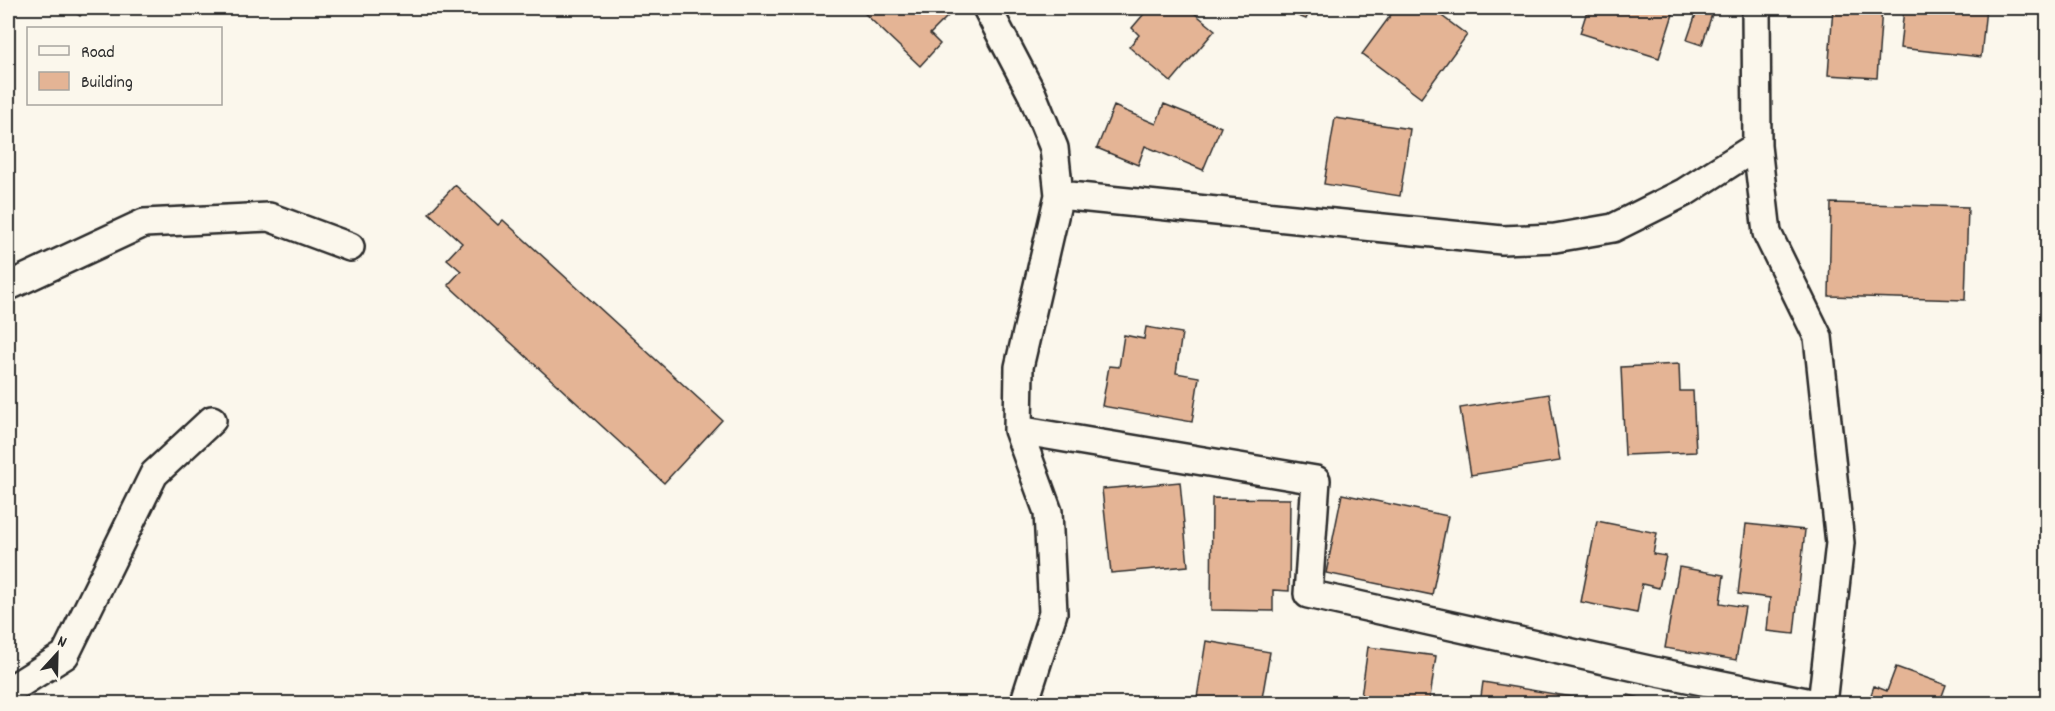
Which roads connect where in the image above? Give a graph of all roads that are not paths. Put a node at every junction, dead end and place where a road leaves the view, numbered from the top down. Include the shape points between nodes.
1 (987, 8) edge
2 (1756, 8) edge
3 (1757, 146) junction
4 (1059, 195) junction
5 (350, 247) dead end
6 (8, 283) edge
7 (212, 420) dead end
8 (1018, 430) junction
9 (8, 691) edge
10 (1024, 704) edge
11 (1816, 704) edge
12 (1822, 704) edge

1 - 4 street via 1032,94 1054,148
2 - 3 street
3 - 4 street via 1685,192 1613,228 1555,238 1502,240
3 - 12 street via 1767,233 1818,337 1840,543
4 - 8 street via 1019,367
5 - 6 street via 269,217 144,223 11,285
7 - 9 street via 154,474 65,655
8 - 10 street via 1048,512 1053,613
8 - 11 street via 1316,480 1308,594

